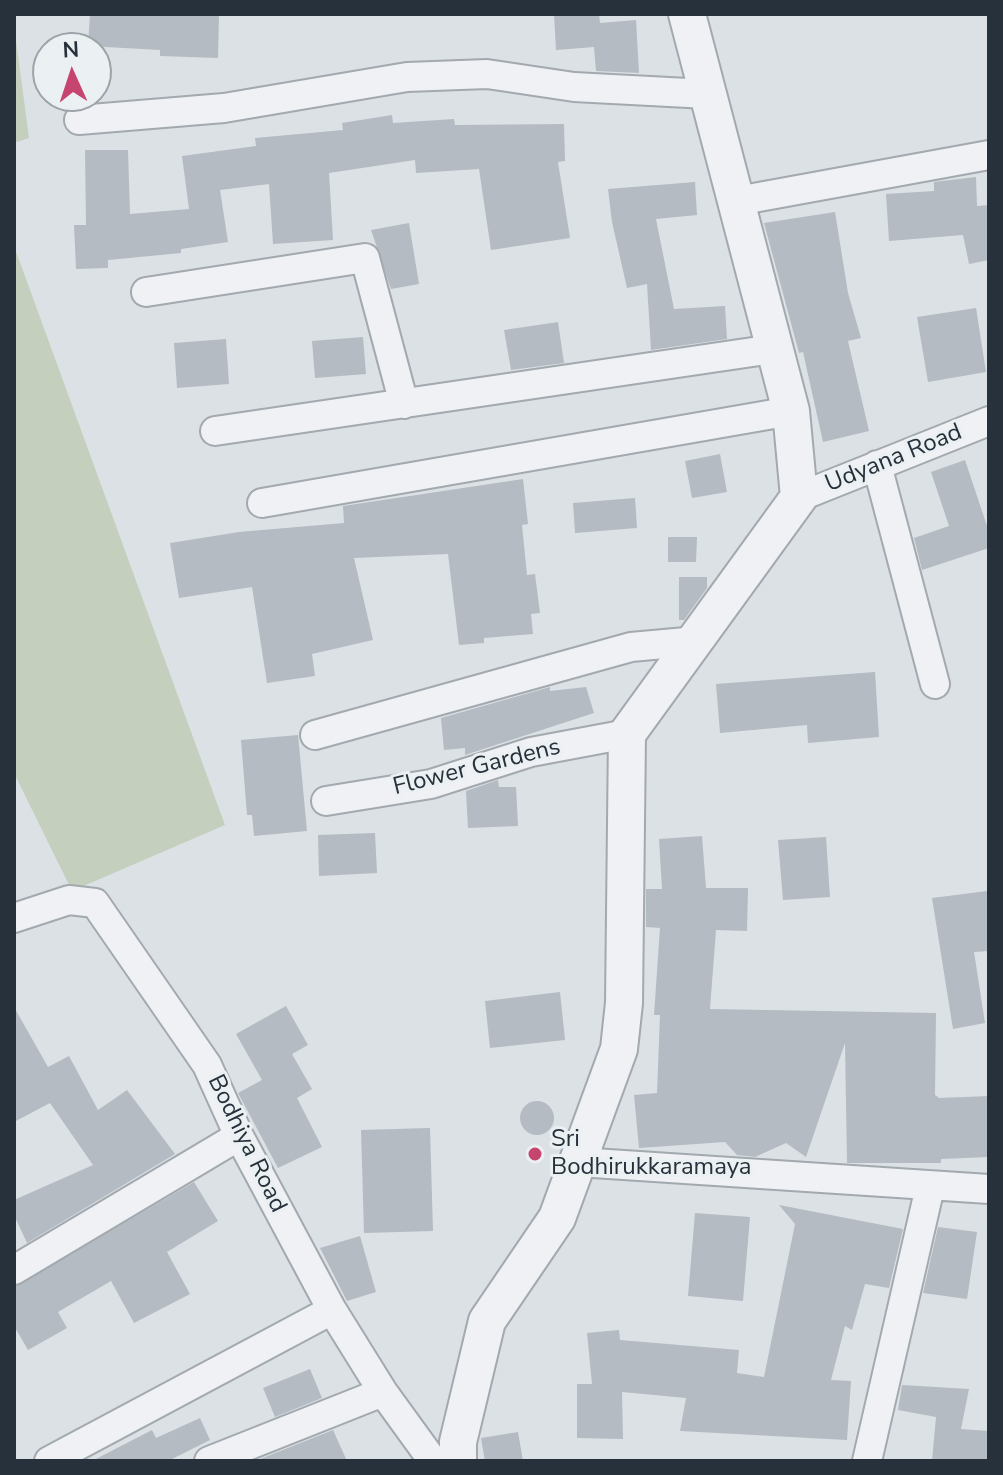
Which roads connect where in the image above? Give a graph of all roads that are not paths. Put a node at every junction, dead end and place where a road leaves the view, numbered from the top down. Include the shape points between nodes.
1 (687, 14) edge
2 (707, 94) junction
3 (79, 120) dead end
4 (989, 155) edge
5 (737, 201) junction
6 (146, 292) dead end
7 (773, 349) junction
8 (404, 404) junction
9 (791, 411) junction
10 (989, 421) edge
11 (215, 431) dead end
12 (877, 465) junction
13 (799, 497) junction
14 (262, 503) dead end
15 (697, 641) junction
16 (935, 684) dead end
17 (627, 734) junction
18 (315, 735) dead end
19 (326, 801) dead end
20 (14, 918) edge
21 (239, 1136) junction
22 (578, 1162) junction
23 (930, 1187) junction
24 (989, 1189) edge
25 (14, 1270) edge
26 (332, 1310) junction
27 (383, 1392) junction
28 (49, 1461) edge
29 (209, 1461) edge
30 (433, 1461) edge
31 (458, 1461) edge
32 (867, 1461) edge

1 - 2 street
2 - 3 street via 574,87 487,74 407,77 224,108
2 - 5 street
4 - 5 street
5 - 7 street
6 - 8 street via 365,258
7 - 8 street
7 - 9 street
8 - 11 street
9 - 13 street
9 - 14 street
10 - 12 street, Udyana Road
12 - 13 street, Udyana Road
12 - 16 street
13 - 15 street
15 - 17 street
15 - 18 street via 631,647
17 - 19 street, Flower Gardens via 531,752 431,784
17 - 22 street via 621,1033
20 - 21 street, Bodhiya Road via 69,900 95,903 207,1065
21 - 25 street
21 - 26 street, Bodhiya Road
22 - 23 street
22 - 31 street via 557,1218 487,1321
23 - 24 street
23 - 32 street
26 - 27 street, Bodhiya Road
26 - 28 street
27 - 29 street
27 - 30 street, Bodhiya Road

